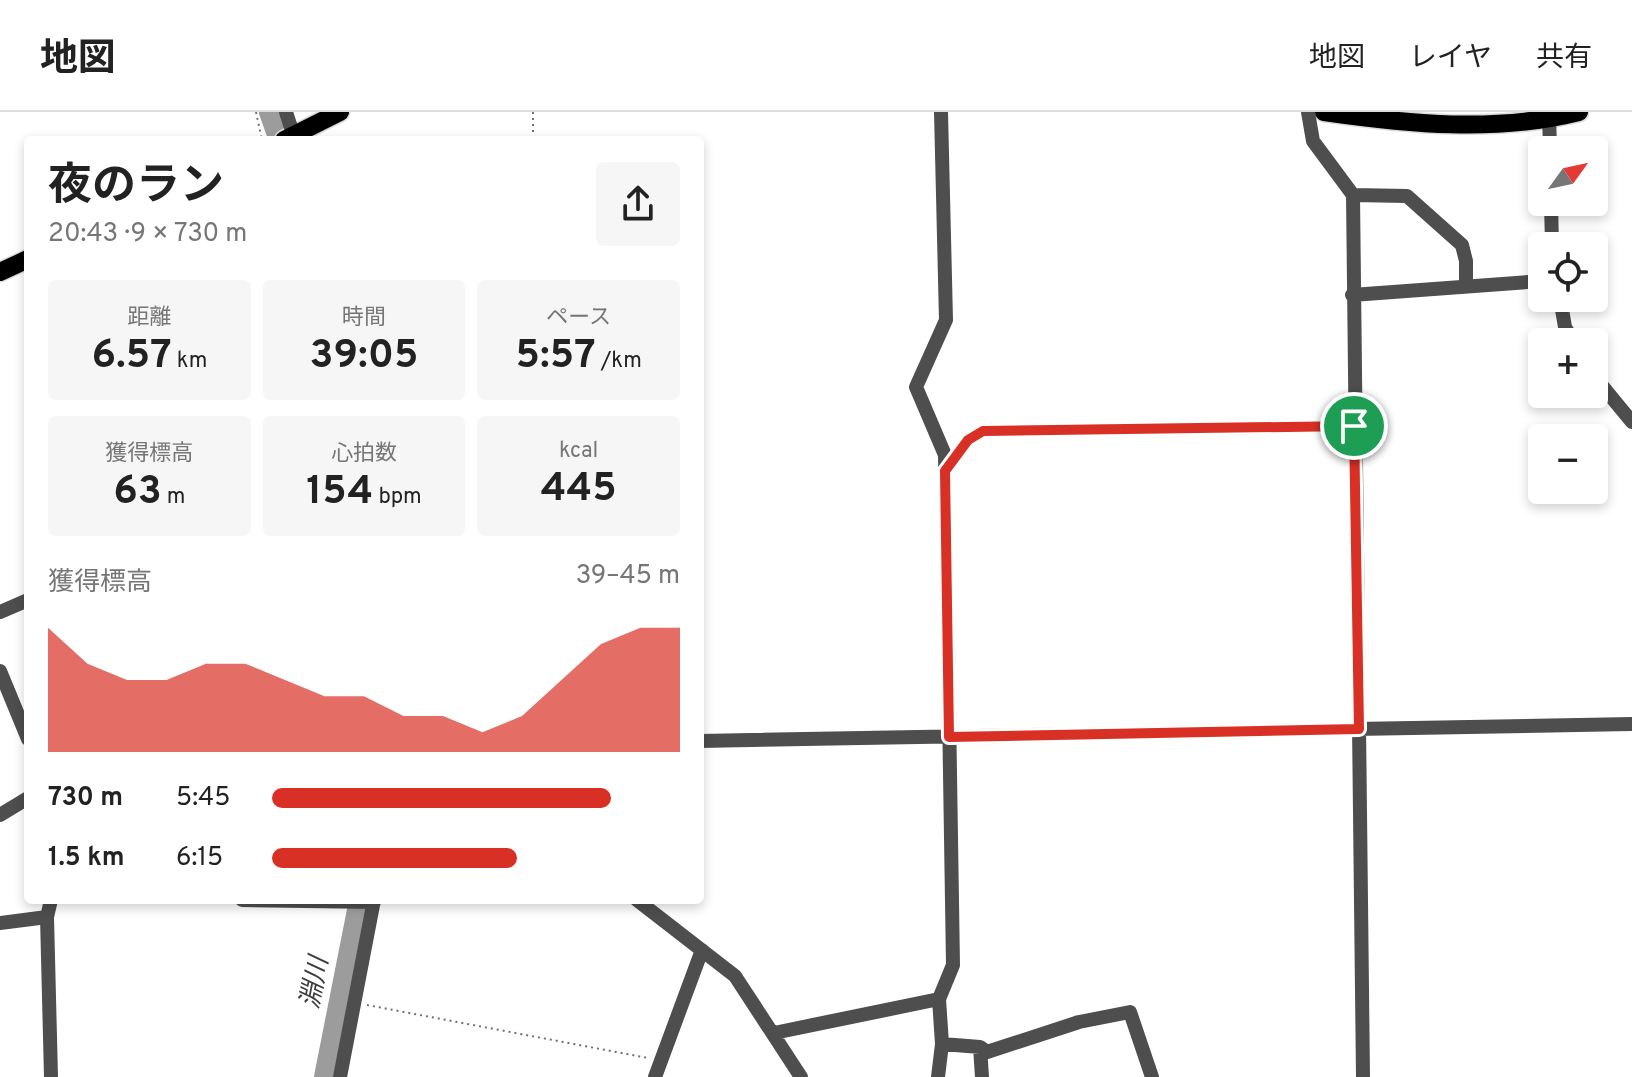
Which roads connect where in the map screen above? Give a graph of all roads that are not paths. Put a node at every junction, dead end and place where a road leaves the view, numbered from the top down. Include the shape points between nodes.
1 (286, 112) edge
2 (340, 112) edge
3 (941, 112) edge
4 (1308, 112) edge
5 (1324, 112) edge
6 (1579, 112) edge
7 (1550, 116) edge
8 (291, 136) edge
9 (295, 136) edge
10 (1353, 195) junction
11 (24, 261) edge
12 (0, 272) edge
13 (1528, 282) edge
14 (1466, 285) junction
15 (1352, 295) junction
16 (1608, 393) edge
17 (1632, 422) edge
18 (24, 602) edge
19 (0, 612) edge
20 (0, 671) edge
21 (1632, 724) edge
22 (24, 729) edge
23 (1359, 729) junction
24 (949, 737) junction
25 (704, 741) edge
26 (24, 800) edge
27 (0, 815) edge
28 (50, 904) edge
29 (373, 904) edge
30 (642, 904) edge
31 (47, 917) junction
32 (0, 923) edge
33 (702, 950) junction
34 (939, 999) junction
35 (774, 1033) junction
36 (942, 1044) junction
37 (980, 1047) junction
38 (51, 1077) edge
39 (340, 1077) edge
40 (655, 1077) edge
41 (801, 1077) edge
42 (938, 1077) edge
43 (982, 1077) edge
44 (1152, 1077) edge
45 (1363, 1077) edge

1 - 8 street
2 - 9 main road
3 - 24 street via 946,320 916,387 945,455
4 - 10 street via 1313,141
5 - 7 main road via 1454,124
6 - 7 main road
10 - 14 street via 1407,196 1462,245
10 - 15 street
11 - 12 main road
13 - 14 street
14 - 15 street
15 - 23 street
16 - 17 street
18 - 19 street
20 - 22 street
21 - 23 street
23 - 24 street
23 - 45 street
24 - 25 street
24 - 34 street via 953,965
26 - 27 street
28 - 31 street
29 - 39 street
30 - 33 street
31 - 32 street
31 - 38 street
33 - 35 street via 735,976
33 - 40 street
34 - 35 street
34 - 36 street
35 - 41 street
36 - 37 street
36 - 42 street
37 - 43 street
37 - 44 street via 987,1052 1079,1022 1130,1012

